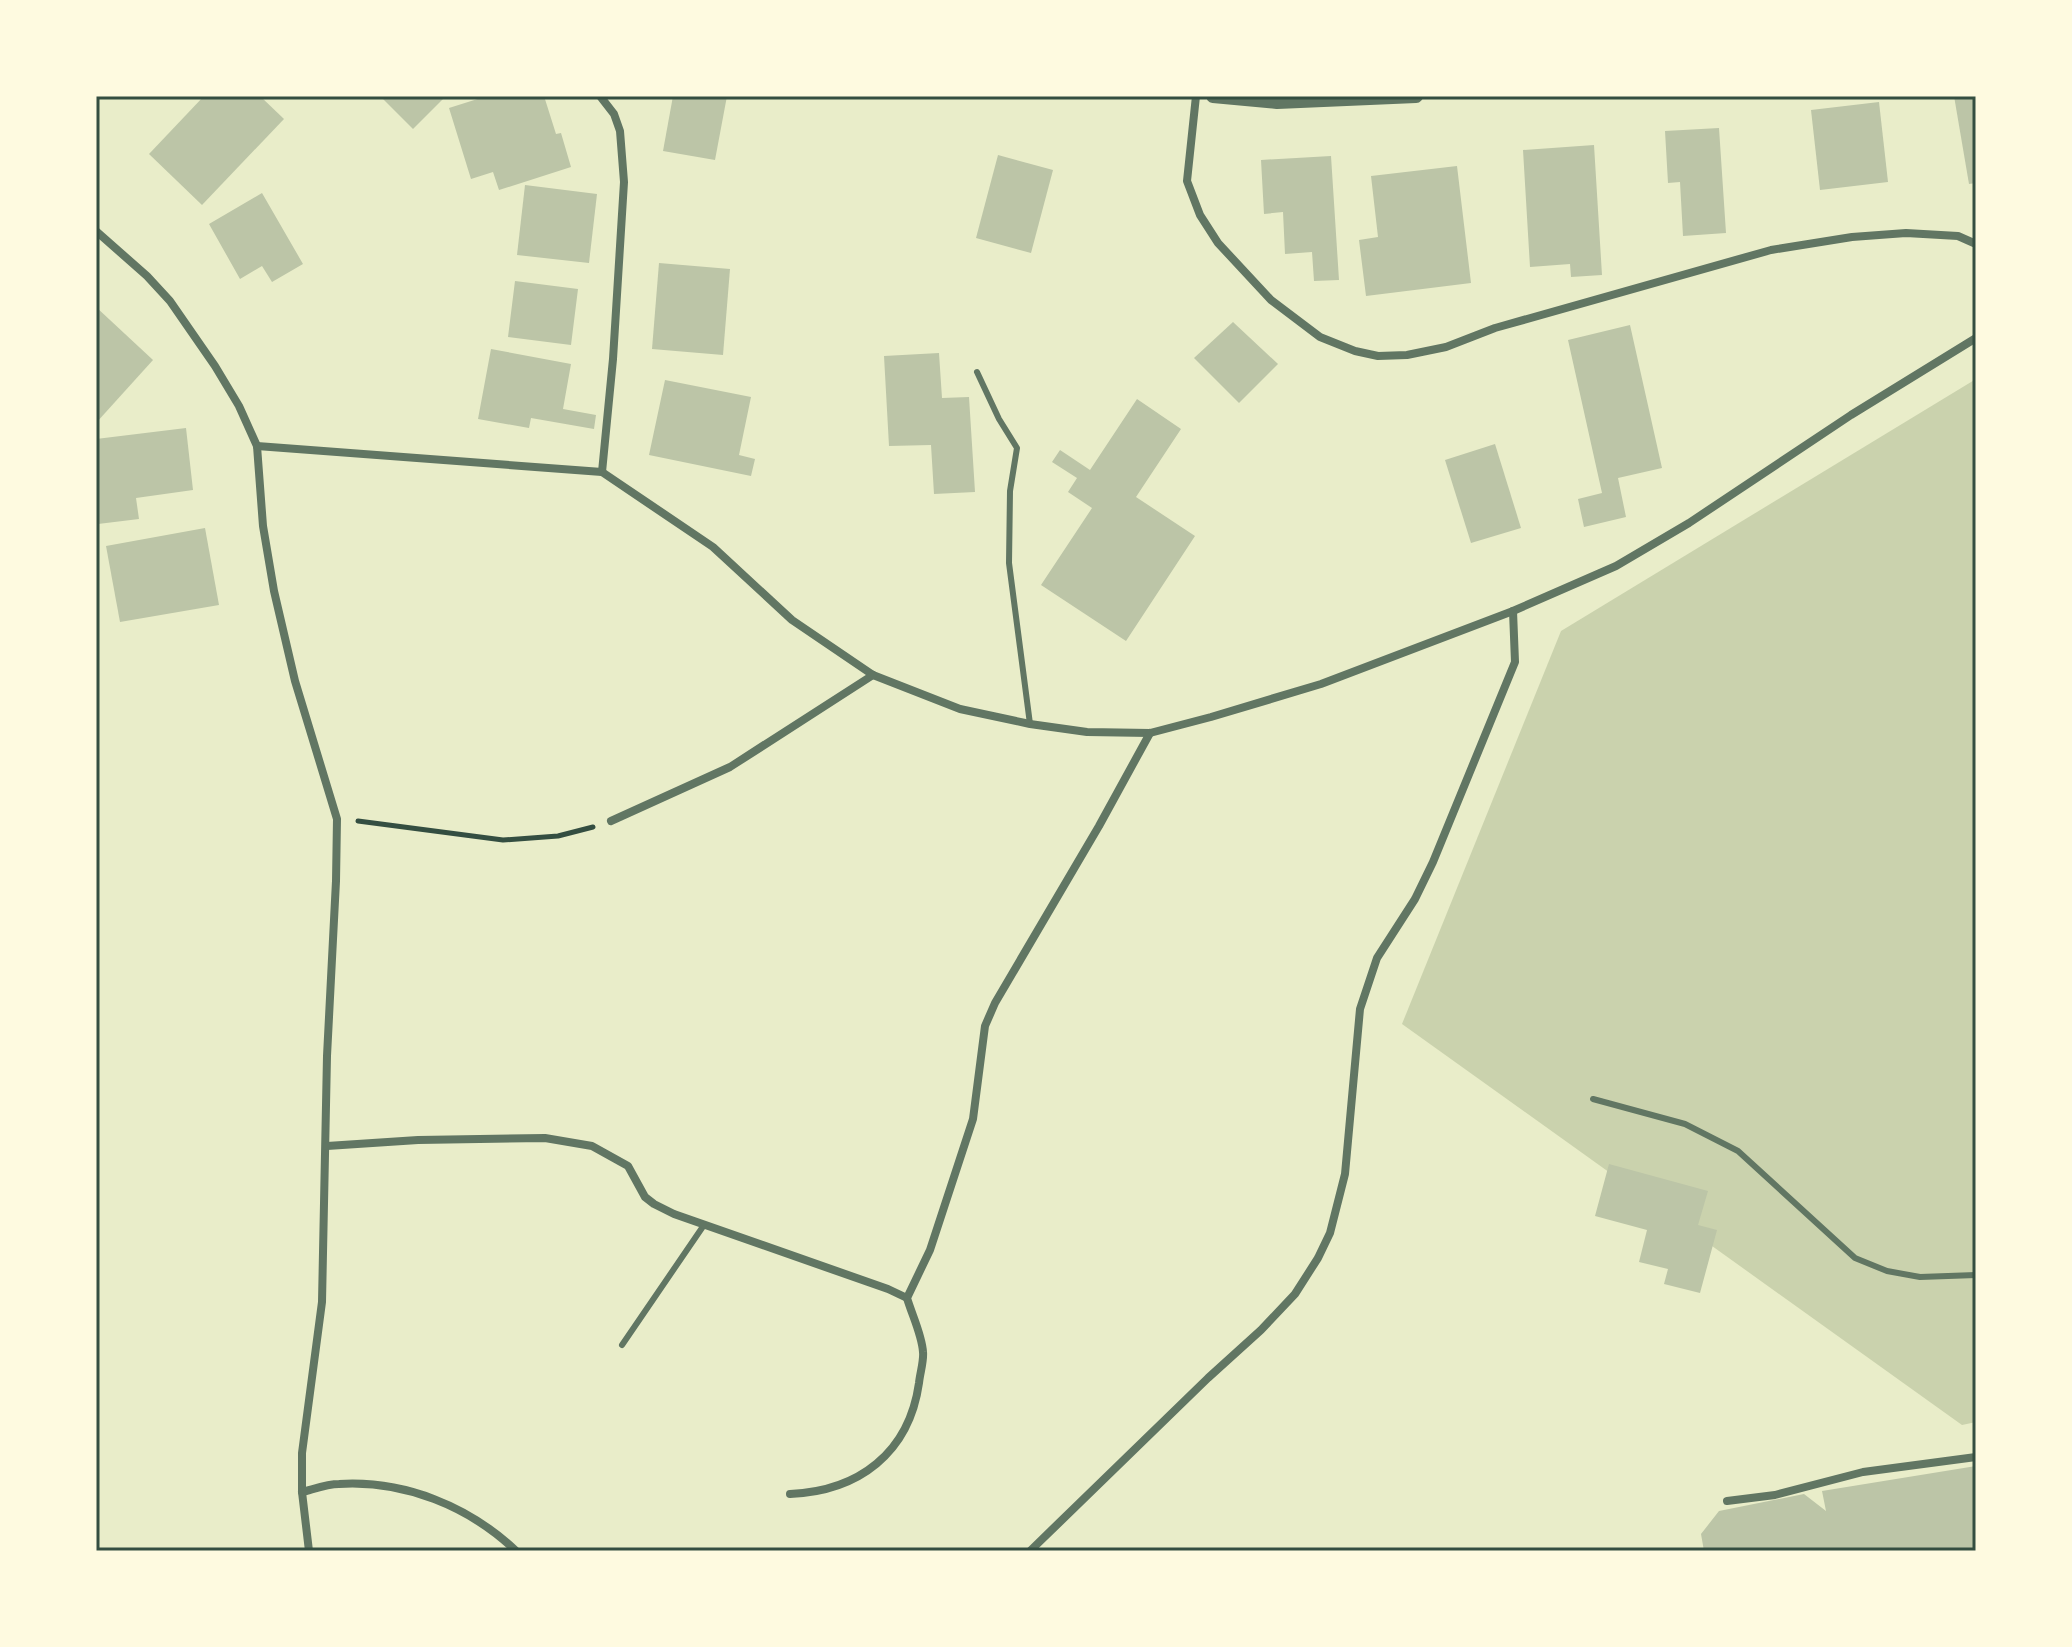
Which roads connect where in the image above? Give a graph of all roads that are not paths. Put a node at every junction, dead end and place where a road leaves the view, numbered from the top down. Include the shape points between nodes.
1 (600, 96) edge
2 (1196, 96) edge
3 (1213, 96) edge
4 (1416, 96) edge
5 (96, 231) edge
6 (1976, 244) edge
7 (1976, 338) edge
8 (977, 372) dead end
9 (257, 446) junction
10 (602, 472) junction
11 (1513, 611) junction
12 (873, 675) junction
13 (1030, 724) junction
14 (1150, 733) junction
15 (611, 821) road end
16 (1593, 1099) dead end
17 (327, 1146) junction
18 (704, 1225) junction
19 (1976, 1275) edge
20 (907, 1298) junction
21 (622, 1345) dead end
22 (1976, 1457) edge
23 (302, 1492) junction
24 (790, 1494) dead end
25 (1727, 1501) dead end
26 (309, 1551) edge
27 (516, 1551) edge
28 (1030, 1551) edge

1 - 10 street via 620,131 624,182
2 - 6 street via 1187,181 1218,243 1271,300 1320,337 1378,356 1446,347 1495,328 1771,250 1906,233 1958,236
3 - 4 street via 1277,102
5 - 9 street via 170,301 239,406
7 - 11 street via 1665,538 1616,566
8 - 13 lane via 1017,448 1009,563
9 - 10 street
9 - 17 street via 274,591 337,819
10 - 12 street via 713,547 792,620
11 - 14 street via 1321,684
11 - 28 street via 1515,662 1433,862 1377,958 1360,1009 1345,1174 1318,1258 1295,1294 1261,1330
12 - 13 street via 960,709
12 - 15 street via 730,767
13 - 14 street
14 - 20 street via 985,1026 973,1119 930,1250
16 - 19 lane via 1685,1124 1738,1151 1855,1258 1920,1277
17 - 18 street via 545,1138 592,1146 628,1166 654,1204
17 - 23 street via 322,1302 302,1453
18 - 20 street
18 - 21 lane
20 - 24 street via 923,1352 905,1430 867,1472 836,1488
22 - 25 street via 1863,1472 1775,1495
23 - 26 street
23 - 27 street via 336,1484 413,1491 477,1520

